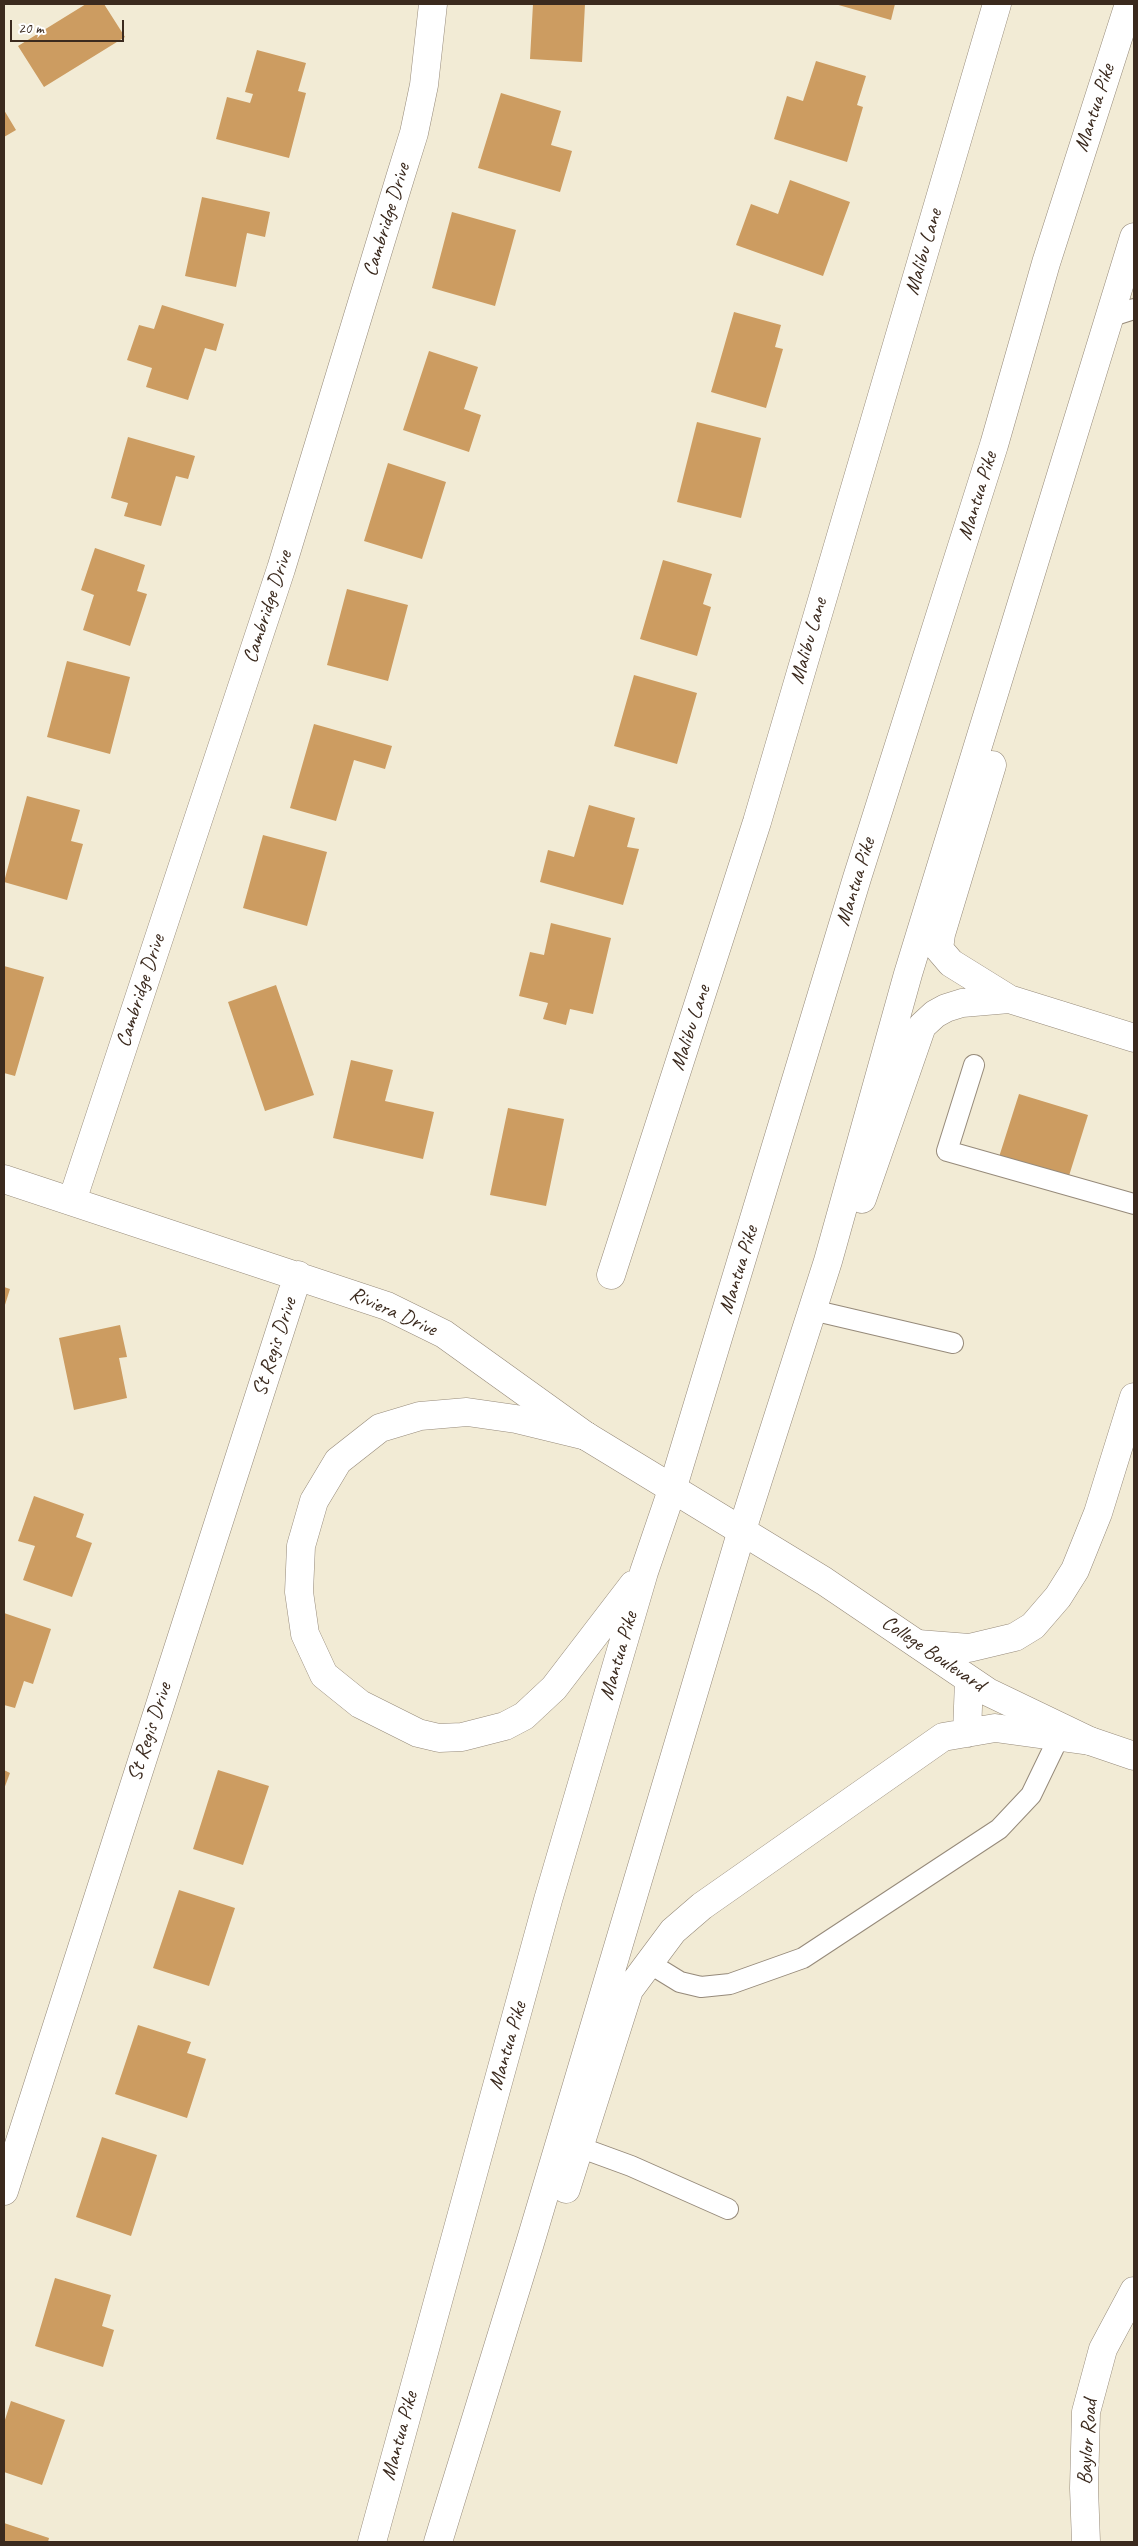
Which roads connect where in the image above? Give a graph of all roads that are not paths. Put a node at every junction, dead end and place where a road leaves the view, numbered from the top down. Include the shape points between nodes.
1 (433, 4) edge
2 (997, 4) edge
3 (1129, 4) edge
4 (1134, 237) edge
5 (1122, 313) edge
6 (1006, 656) junction
7 (1009, 999) junction
8 (1134, 1038) edge
9 (974, 1065) dead end
10 (4, 1179) edge
11 (72, 1201) junction
12 (1134, 1204) edge
13 (828, 1261) junction
14 (298, 1275) junction
15 (611, 1275) dead end
16 (812, 1310) junction
17 (954, 1343) dead end
18 (1134, 1397) edge
19 (586, 1436) junction
20 (672, 1490) junction
21 (742, 1530) junction
22 (644, 1572) junction
23 (918, 1644) junction
24 (969, 1680) junction
25 (967, 1733) junction
26 (1059, 1737) junction
27 (1090, 1741) junction
28 (1134, 1756) edge
29 (649, 1963) junction
30 (579, 2147) junction
31 (4, 2191) edge
32 (728, 2209) dead end
33 (530, 2243) junction
34 (1134, 2291) edge
35 (372, 2542) edge
36 (438, 2542) edge
37 (1086, 2542) edge

1 - 11 main road, Cambridge Drive via 424,85 414,133 281,569
2 - 15 main road, Malibu Lane via 757,822
3 - 20 main road, Mantua Pike via 1046,263 994,445 860,868
4 - 5 main road
5 - 6 main road
6 - 7 main road via 1016,686 939,949 950,963
6 - 13 main road via 908,974
7 - 8 main road
7 - 13 main road via 946,1008 922,1026 857,1214
9 - 12 lane via 947,1151
10 - 11 main road, Riviera Drive
11 - 14 main road, Riviera Drive
13 - 16 main road
14 - 19 main road, Riviera Drive via 387,1306 444,1334
14 - 31 main road, St Regis Drive
16 - 17 lane
16 - 21 main road
18 - 23 main road via 1098,1513 1075,1570 1058,1598 1033,1626 1015,1637 969,1648
19 - 20 main road, Riviera Drive
19 - 22 main road via 516,1419 467,1412 420,1416 380,1428 338,1461 314,1501 301,1546 299,1592 305,1634 324,1675 360,1704 418,1733 439,1738 462,1737 505,1726 524,1716 554,1688
20 - 21 main road, Riviera Drive
20 - 22 main road, Mantua Pike
21 - 23 main road, College Boulevard
21 - 33 main road
22 - 35 main road, Mantua Pike via 548,1900
23 - 24 main road, College Boulevard
24 - 25 main road
24 - 27 main road, College Boulevard
25 - 26 main road via 995,1728
25 - 29 main road via 943,1737 702,1906 673,1930
26 - 27 main road
26 - 29 lane via 1031,1795 999,1829 803,1958 730,1984 700,1987 680,1982
27 - 28 main road, College Boulevard
29 - 30 main road via 629,1990
30 - 32 lane
30 - 33 main road via 556,2219
33 - 36 main road
34 - 37 main road, Baylor Road via 1103,2350 1086,2412

